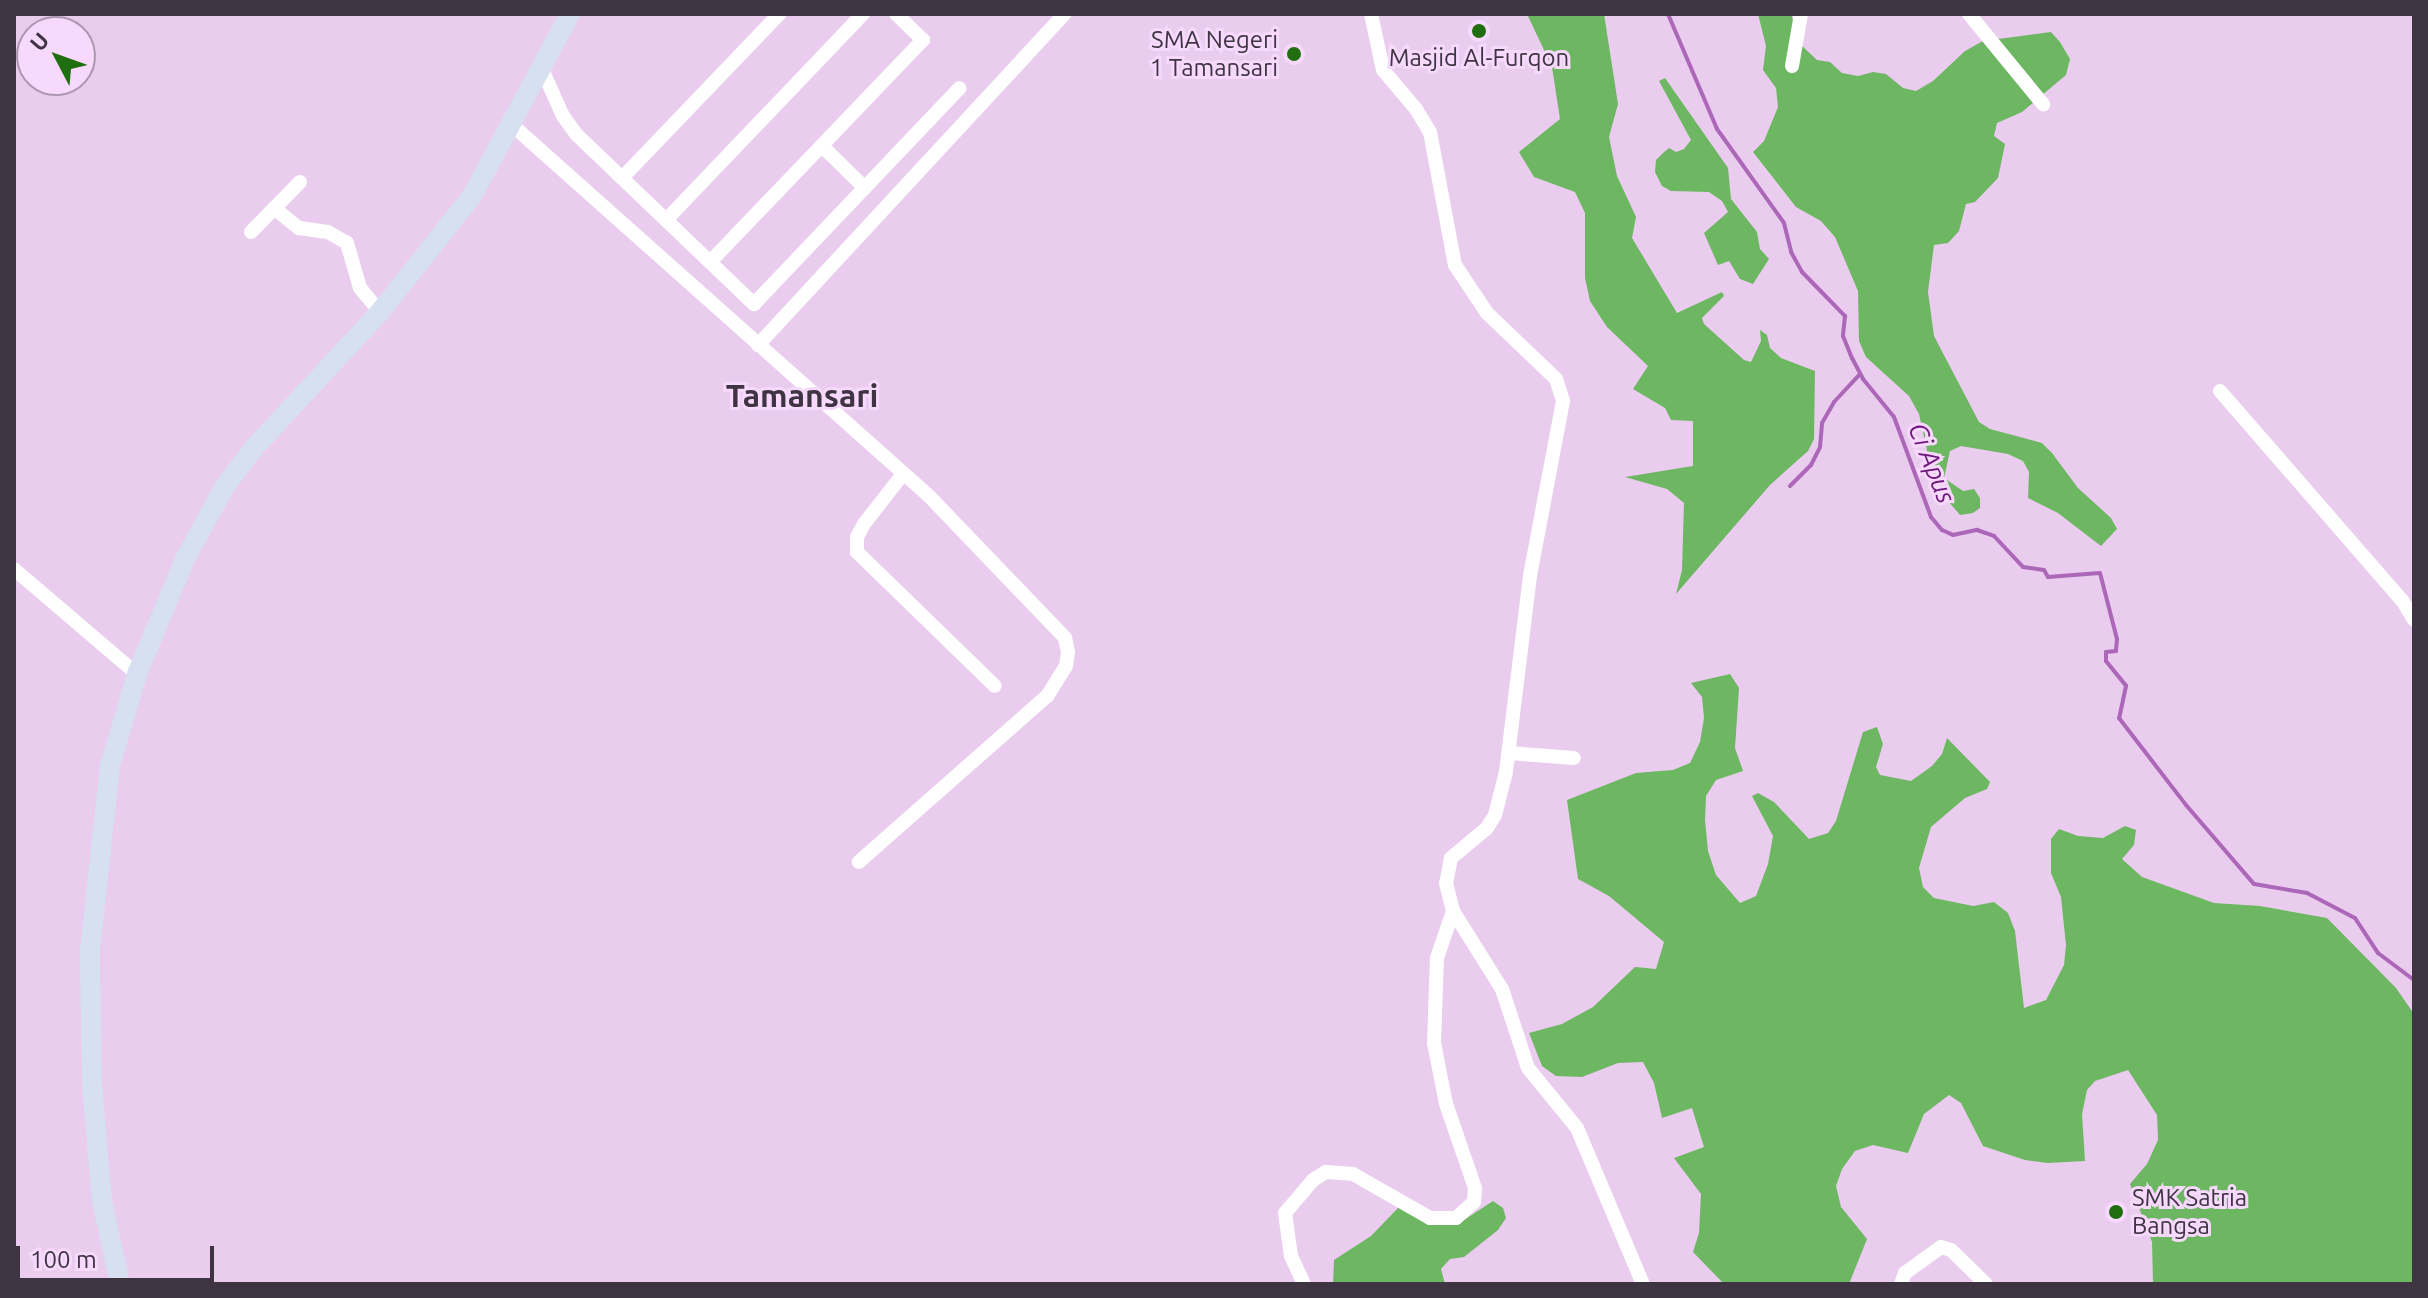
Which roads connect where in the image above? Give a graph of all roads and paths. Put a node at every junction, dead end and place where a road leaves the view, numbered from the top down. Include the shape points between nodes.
1 (570, 14) edge
2 (779, 14) edge
3 (863, 14) edge
4 (896, 14) edge
5 (1065, 14) edge
6 (1371, 14) edge
7 (1801, 14) edge
8 (1969, 14) edge
9 (1792, 66) dead end
10 (541, 67) junction
11 (960, 88) dead end
12 (2043, 104) dead end
13 (511, 124) junction
14 (822, 146) junction
15 (622, 178) junction
16 (300, 182) dead end
17 (865, 188) junction
18 (274, 208) junction
19 (666, 220) junction
20 (251, 232) dead end
21 (710, 262) junction
22 (380, 312) junction
23 (758, 345) junction
24 (2220, 391) dead end
25 (903, 474) junction
26 (14, 570) edge
27 (2414, 620) edge
28 (137, 674) junction
29 (995, 686) dead end
30 (1509, 753) junction
31 (1574, 758) dead end
32 (859, 862) dead end
33 (1453, 911) junction
34 (120, 1284) edge
35 (1304, 1284) edge
36 (1643, 1284) edge
37 (1901, 1284) edge
38 (1986, 1284) edge

1 - 10 main road
2 - 15 street
3 - 19 street
4 - 14 street via 923,40
5 - 23 street
6 - 30 street via 1383,70 1430,132 1455,265 1487,313 1549,371 1562,392 1530,576
7 - 9 street
8 - 12 street
10 - 13 main road
10 - 15 street via 563,116
11 - 17 street
13 - 22 main road via 472,196
13 - 23 street
14 - 17 street
14 - 21 street
15 - 19 street
16 - 18 street
17 - 21 street via 754,304
18 - 20 street
18 - 22 street via 299,228 328,232 347,243 360,288
19 - 21 street
22 - 28 main road via 225,486 186,557
23 - 25 street
24 - 27 street
25 - 29 street via 864,524 857,552
25 - 32 street via 1056,625 1068,652 1058,683 1047,696
26 - 28 street
28 - 34 main road via 110,766 90,950 92,1084 101,1186
30 - 31 street
30 - 33 street via 1495,815 1447,867
33 - 35 street via 1437,958 1434,1043 1446,1104 1475,1188 1474,1202 1456,1218 1430,1218 1353,1174 1326,1172 1285,1213 1291,1256
33 - 36 street via 1502,989 1528,1068 1577,1128
37 - 38 street via 1905,1273 1941,1247 1951,1250

